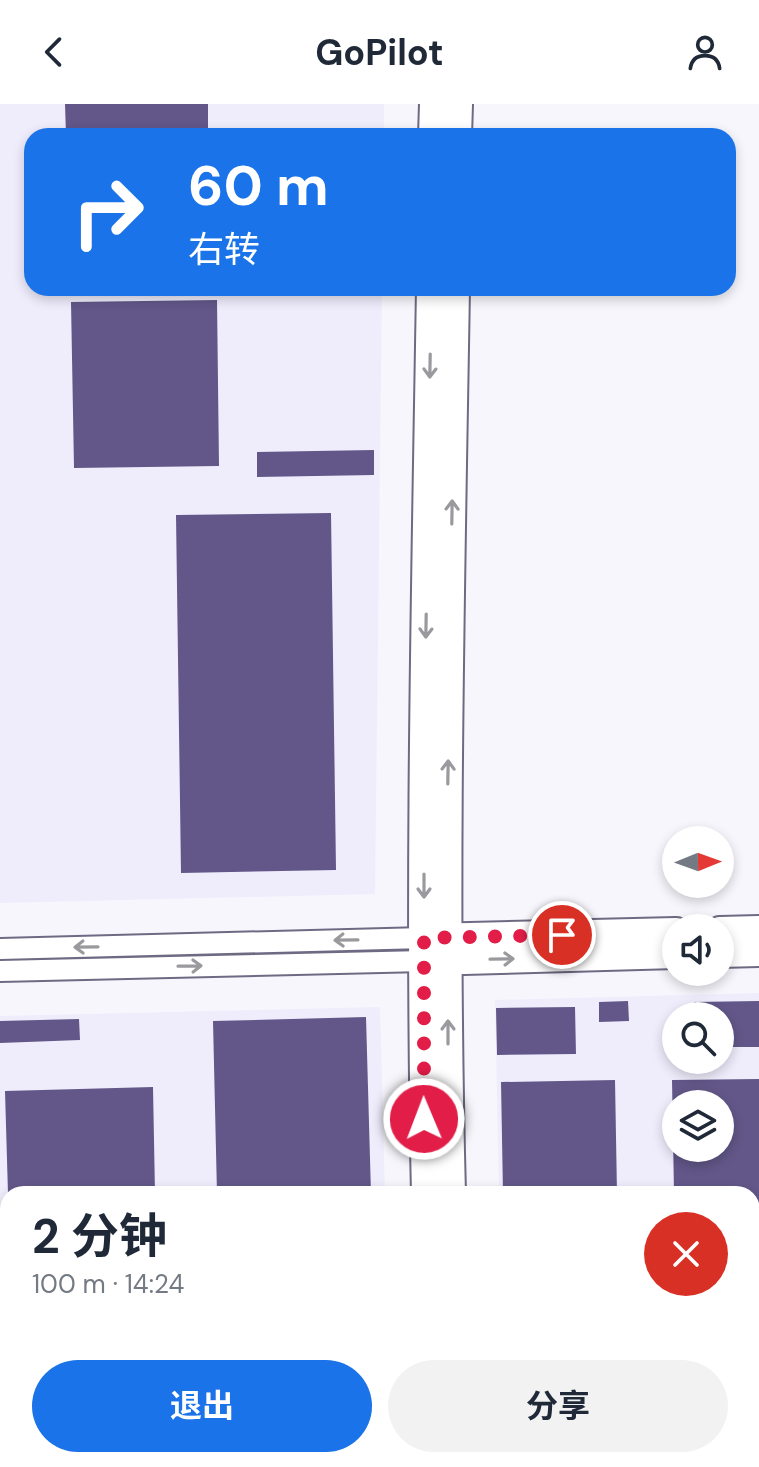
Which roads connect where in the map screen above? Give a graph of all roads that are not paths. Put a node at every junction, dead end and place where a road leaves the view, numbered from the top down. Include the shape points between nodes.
1 (434, 104) edge
2 (458, 104) edge
3 (433, 128) edge
4 (457, 128) edge
5 (431, 296) edge
6 (455, 296) edge
7 (759, 930) edge
8 (734, 931) edge
9 (662, 933) edge
10 (0, 949) edge
11 (436, 949) junction
12 (759, 952) edge
13 (734, 953) edge
14 (662, 954) edge
15 (0, 971) edge
16 (426, 1186) edge
17 (451, 1186) edge

1 - 3 main road
2 - 4 main road
5 -> 11 main road via 423,785
11 -> 6 main road via 447,785
7 - 8 main road
9 - 11 main road
11 -> 10 street
11 -> 14 main road
15 -> 11 street
11 - 16 main road
17 -> 11 main road
12 - 13 main road

